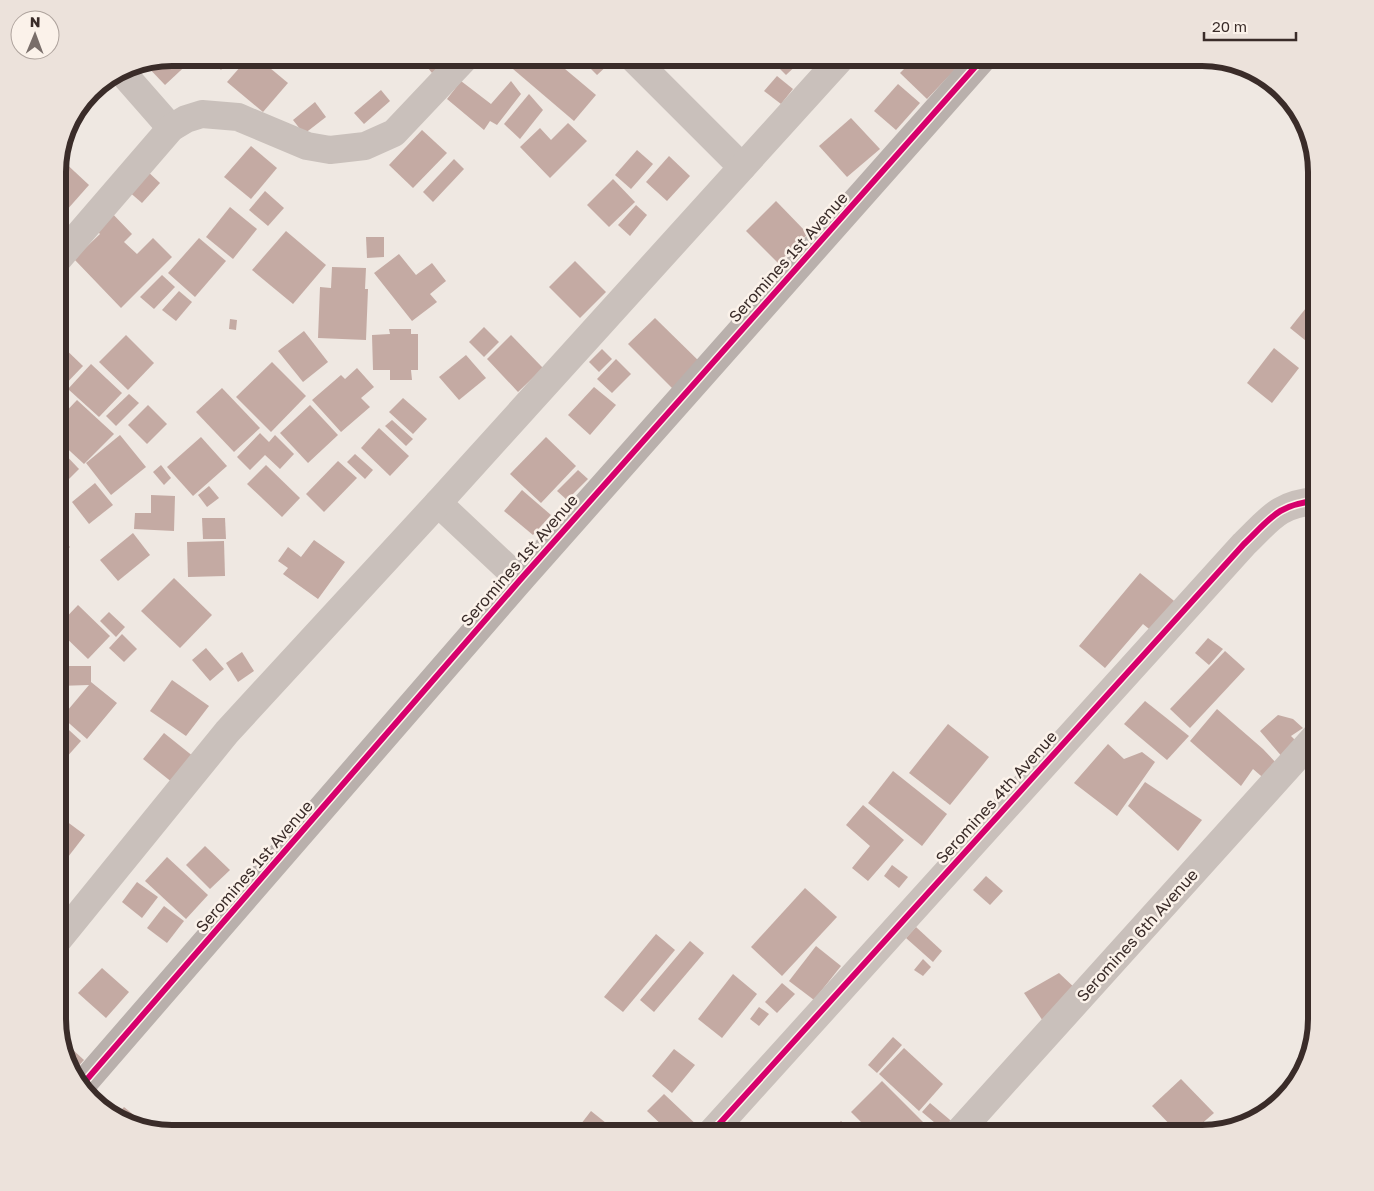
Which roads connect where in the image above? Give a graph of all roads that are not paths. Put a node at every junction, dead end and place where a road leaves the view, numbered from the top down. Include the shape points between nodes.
1 (457, 66) edge
2 (641, 66) edge
3 (834, 66) edge
4 (976, 66) edge
5 (126, 77) edge
6 (171, 128) junction
7 (742, 167) junction
8 (66, 250) edge
9 (1308, 501) edge
10 (438, 503) junction
11 (520, 580) junction
12 (1308, 745) edge
13 (66, 930) edge
14 (86, 1081) edge
15 (718, 1125) edge
16 (966, 1125) edge

1 - 6 street via 394,133 365,146 330,150 307,146 238,117 202,114 186,118
2 - 7 street
3 - 7 street
4 - 11 street, Seromines 1st Avenue
5 - 6 street
6 - 8 street
7 - 10 street
9 - 15 street, Seromines 4th Avenue via 1277,511 1244,544
10 - 11 street
10 - 13 street via 227,732
11 - 14 street, Seromines 1st Avenue
12 - 16 street, Seromines 6th Avenue

